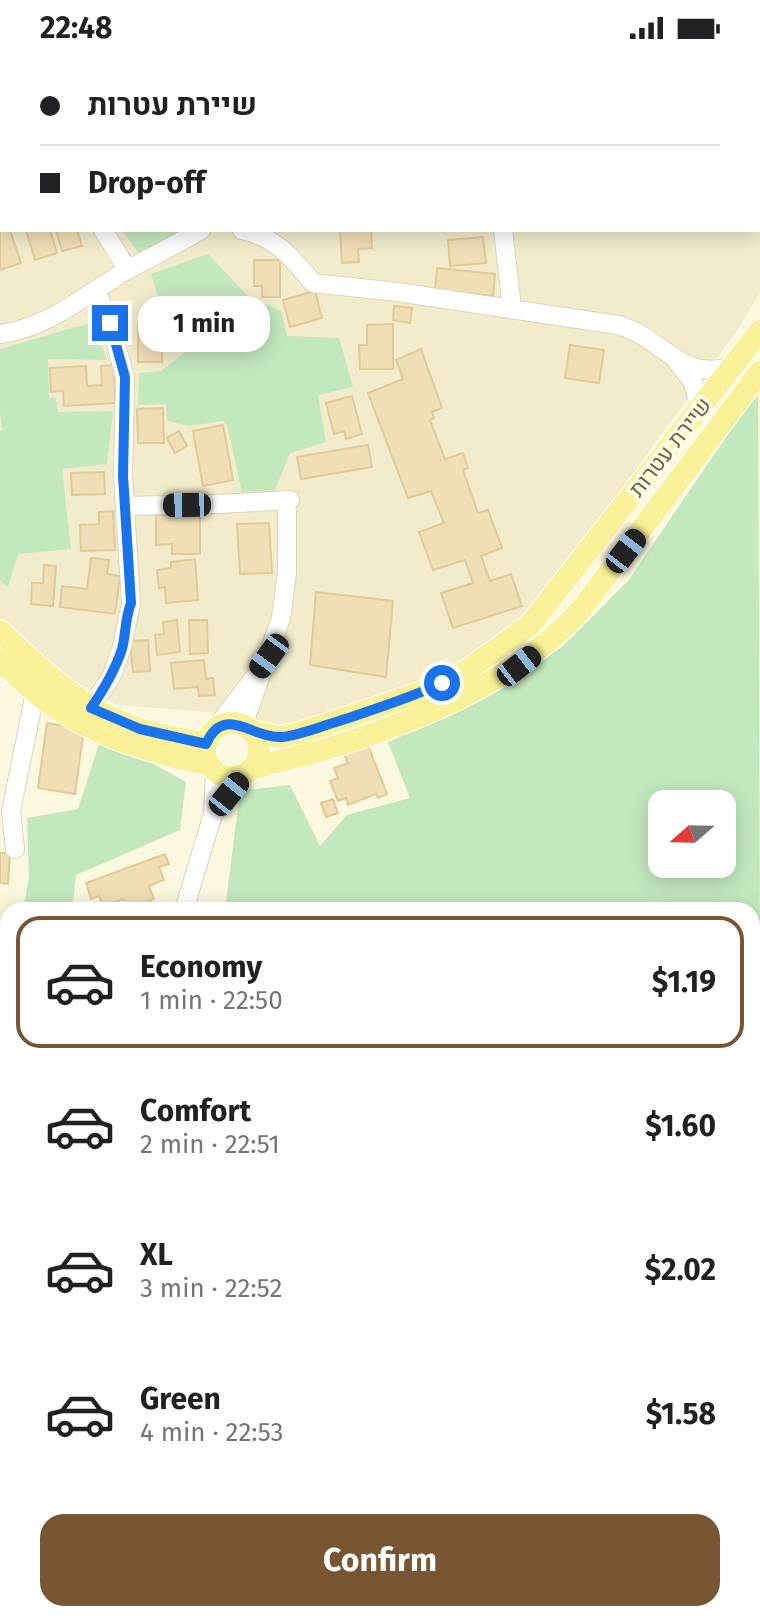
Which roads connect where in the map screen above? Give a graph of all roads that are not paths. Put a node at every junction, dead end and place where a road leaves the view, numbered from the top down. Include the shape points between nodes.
1 (104, 232) edge
2 (197, 232) edge
3 (252, 232) edge
4 (503, 232) edge
5 (128, 270) junction
6 (96, 291) junction
7 (512, 308) junction
8 (760, 331) edge
9 (0, 334) edge
10 (671, 355) junction
11 (733, 366) junction
12 (760, 372) edge
13 (700, 409) junction
14 (125, 506) junction
15 (0, 631) edge
16 (269, 656) junction
17 (0, 660) edge
18 (35, 693) junction
19 (91, 708) junction
20 (250, 730) junction
21 (211, 752) junction
22 (248, 772) junction
23 (213, 814) junction
24 (15, 849) dead end
25 (186, 902) edge

1 - 5 street
2 - 5 street
3 - 7 street via 293,258 313,283
4 - 7 street
5 - 6 street
6 - 9 street via 37,323
6 - 14 street via 125,377
7 - 10 street via 632,329
8 - 11 main road, שיירת עטרות
10 - 11 street via 705,372
10 - 13 street via 693,382
11 - 13 main road, שיירת עטרות
12 - 22 main road, שיירת עטרות via 580,611 519,666 426,715
13 - 20 main road, שיירת עטרות via 530,625 491,654 462,674 372,710 281,737
14 - 16 street via 288,505 285,593
14 - 19 street via 131,603 112,675
15 - 19 main road via 49,678
16 - 20 street via 245,720
16 - 21 street
17 - 18 main road
18 - 21 main road via 96,730 163,755
18 - 24 street via 11,811
19 - 21 main road
20 - 21 main road via 231,723
20 - 22 main road via 259,754
21 - 22 main road via 224,776
21 - 23 street
22 - 23 street
23 - 25 street

